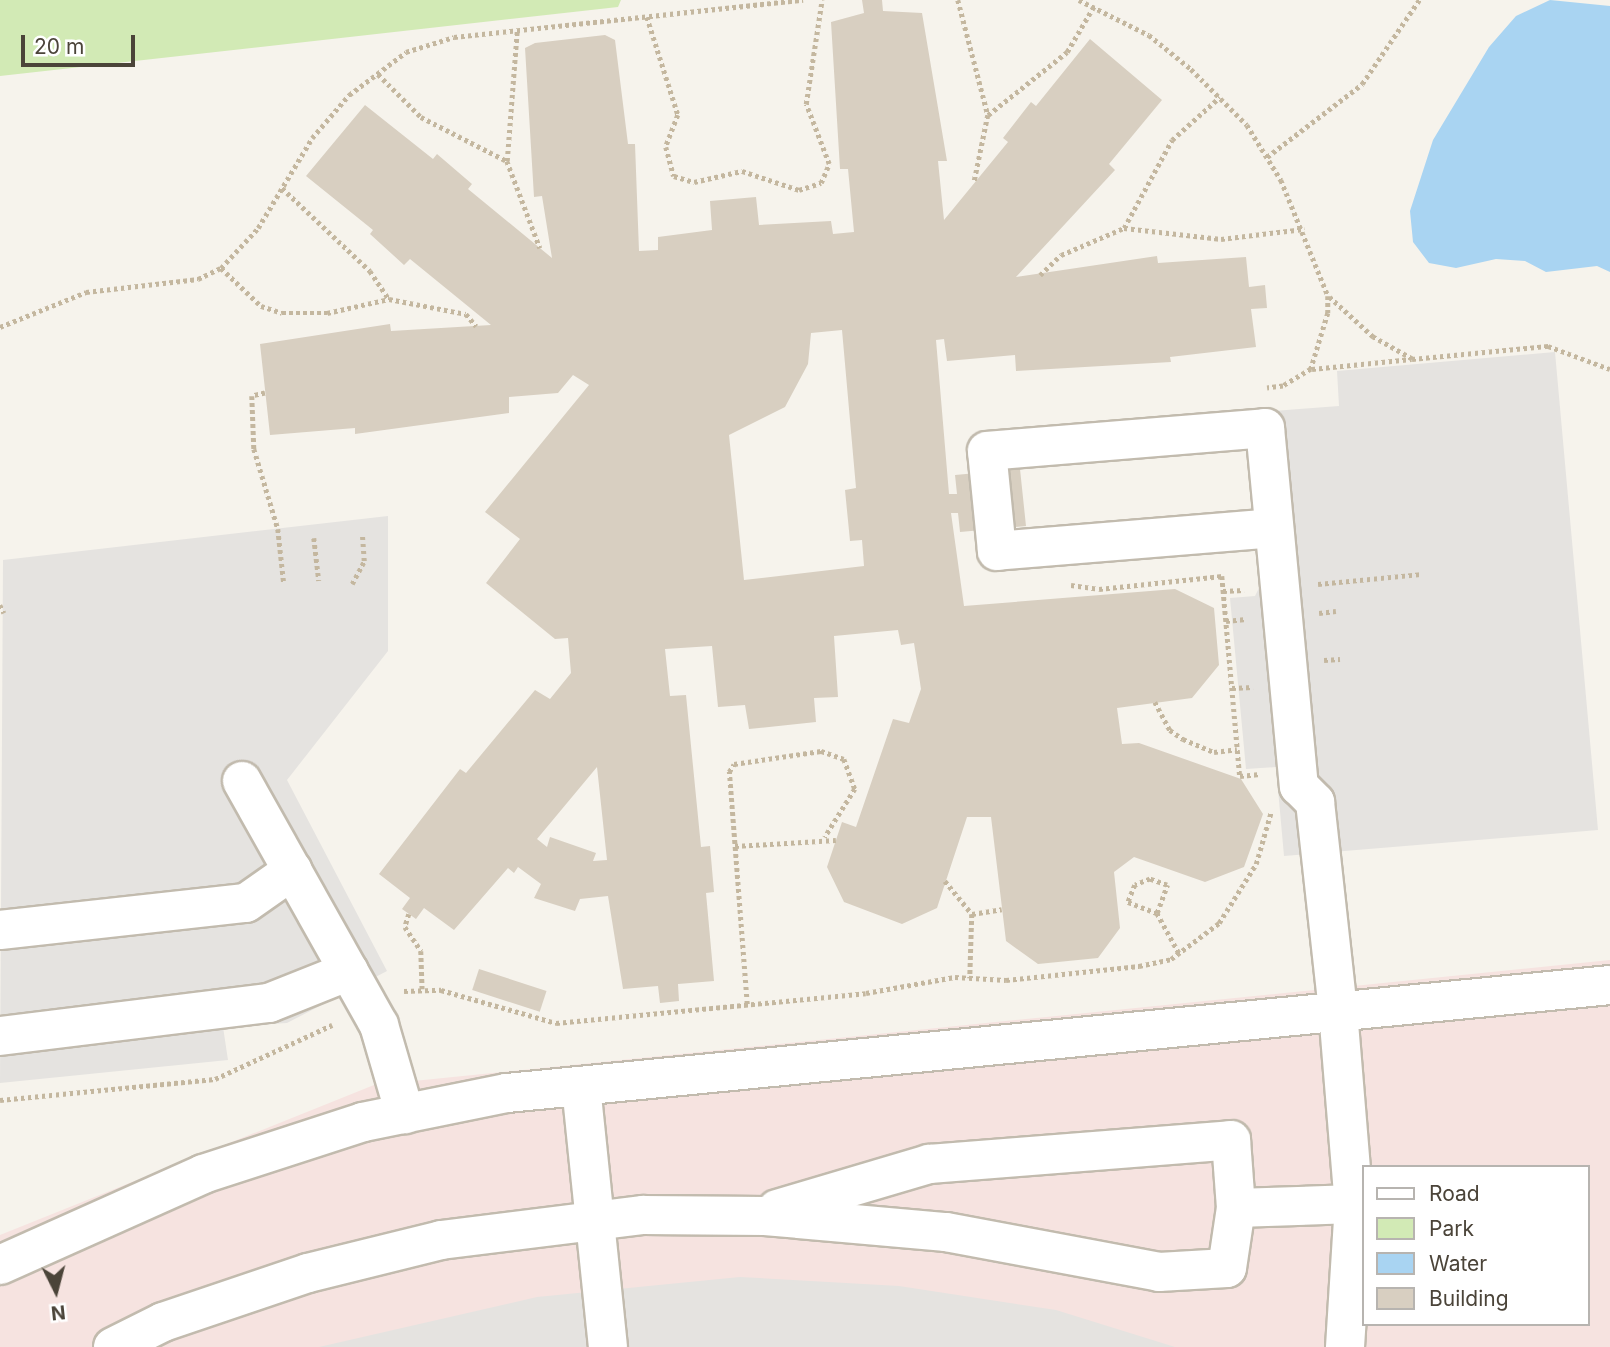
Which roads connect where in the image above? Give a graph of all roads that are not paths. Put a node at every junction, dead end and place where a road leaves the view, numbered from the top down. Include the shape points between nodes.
1 (1274, 528) junction
2 (242, 781) dead end
3 (293, 870) junction
4 (0, 930) edge
5 (349, 971) junction
6 (1610, 985) edge
7 (1338, 1011) junction
8 (0, 1036) edge
9 (580, 1086) junction
10 (405, 1114) junction
11 (1354, 1204) junction
12 (1236, 1209) junction
13 (754, 1216) junction
14 (595, 1221) junction
15 (0, 1265) edge
16 (113, 1347) edge
17 (608, 1347) edge
18 (1345, 1347) edge

1 - 1 lane via 1265,428 987,451 998,551
1 - 7 lane via 1299,786 1315,802
2 - 3 lane
3 - 4 lane via 246,903
3 - 5 lane
5 - 8 lane via 269,1003
5 - 10 lane via 379,1026
6 - 7 lane
7 - 9 lane
7 - 11 lane
9 - 10 lane
9 - 14 lane
10 - 15 lane via 203,1174
11 - 12 lane
11 - 18 lane
12 - 13 lane via 1227,1268 1159,1272 946,1232
12 - 13 lane via 1231,1140 929,1164
13 - 14 lane
14 - 16 lane via 442,1240 308,1273 163,1322
14 - 17 lane

